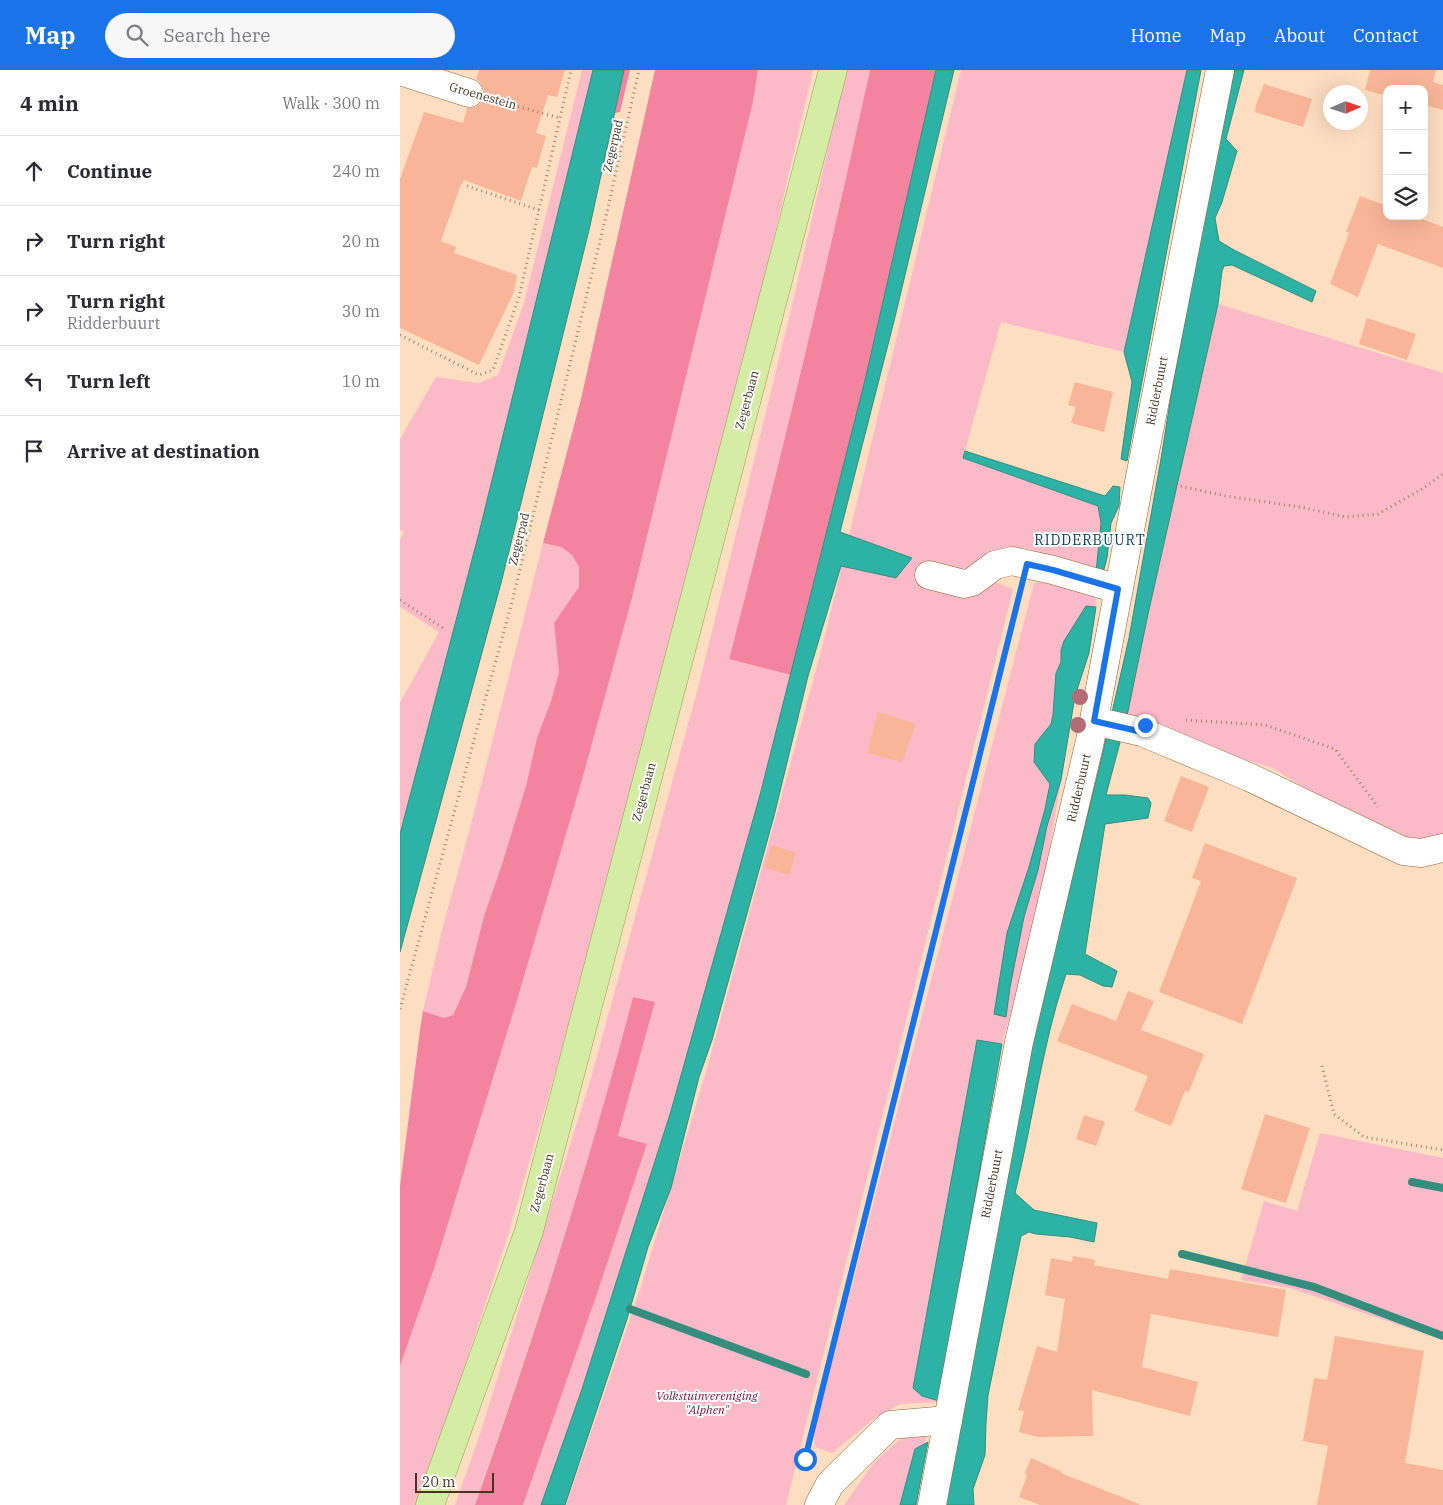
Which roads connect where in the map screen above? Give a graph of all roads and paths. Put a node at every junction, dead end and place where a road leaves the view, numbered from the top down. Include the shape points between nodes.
1 (572, 70) edge
2 (639, 70) edge
3 (833, 70) edge
4 (1220, 70) edge
5 (404, 76) edge
6 (469, 93) joint
7 (560, 118) junction
8 (467, 186) dead end
9 (538, 210) junction
10 (400, 335) edge
11 (1443, 474) edge
12 (1185, 487) dead end
13 (1027, 564) junction
14 (929, 575) dead end
15 (1118, 589) junction
16 (400, 600) edge
17 (443, 628) dead end
18 (1178, 719) dead end
19 (1094, 721) junction
20 (1379, 808) dead end
21 (1442, 848) edge
22 (400, 1009) edge
23 (1322, 1066) dead end
24 (1443, 1150) edge
25 (948, 1420) junction
26 (825, 1494) edge
27 (430, 1505) edge
28 (932, 1505) edge

1 - 7 path
2 - 22 path, Zegerpad via 512,602
3 - 27 main road, Zegerbaan via 529,1231
4 - 15 street, Ridderbuurt
5 - 6 street, Groenestein
6 - 7 path, Groenestein
7 - 9 path
8 - 9 path
9 - 10 path via 519,297 493,370 479,375
11 - 12 path via 1378,514 1346,517
13 - 14 street via 1012,561 995,564 972,582 964,584
13 - 15 street
13 - 26 path via 805,1459 811,1476
15 - 19 street, Ridderbuurt
16 - 17 path
18 - 20 path via 1265,725 1335,749
19 - 21 street via 1142,732 1250,777 1403,851 1421,853
19 - 25 street, Ridderbuurt via 1019,1042
23 - 24 path via 1334,1114 1364,1137
25 - 26 street via 890,1425
25 - 28 street, Ridderbuurt

